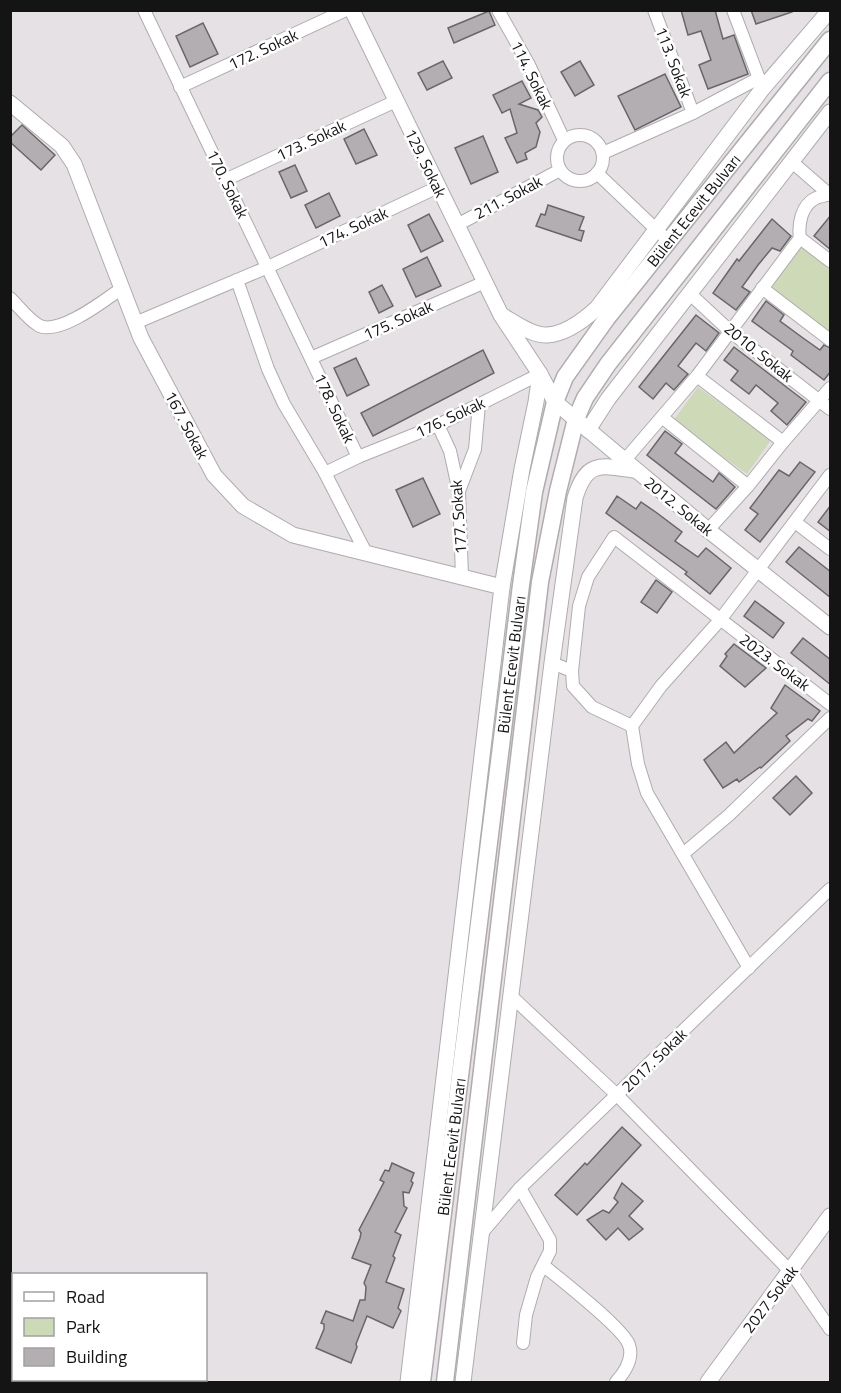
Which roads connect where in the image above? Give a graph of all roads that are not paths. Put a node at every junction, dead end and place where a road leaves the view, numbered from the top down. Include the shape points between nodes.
1 (144, 10) edge
2 (346, 10) edge
3 (352, 10) edge
4 (498, 10) edge
5 (654, 10) edge
6 (733, 10) edge
7 (830, 10) edge
8 (831, 40) edge
9 (831, 81) edge
10 (761, 83) junction
11 (180, 87) junction
12 (396, 101) junction
13 (13, 109) edge
14 (831, 112) edge
15 (693, 113) junction
16 (564, 140) junction
17 (603, 153) junction
18 (792, 162) junction
19 (560, 170) junction
20 (597, 173) junction
21 (225, 180) junction
22 (438, 188) junction
23 (830, 195) edge
24 (457, 225) junction
25 (657, 230) junction
26 (800, 238) junction
27 (669, 243) junction
28 (831, 261) edge
29 (268, 267) junction
30 (237, 280) junction
31 (485, 282) junction
32 (122, 288) junction
33 (762, 288) junction
34 (689, 293) junction
35 (10, 298) edge
36 (602, 313) junction
37 (501, 315) junction
38 (135, 322) junction
39 (731, 332) junction
40 (831, 340) edge
41 (311, 358) junction
42 (540, 374) junction
43 (697, 376) junction
44 (831, 388) edge
45 (555, 402) junction
46 (479, 404) junction
47 (825, 405) edge
48 (663, 418) junction
49 (438, 424) junction
50 (582, 425) junction
51 (783, 442) junction
52 (358, 457) junction
53 (629, 465) junction
54 (325, 473) junction
55 (831, 475) edge
56 (748, 486) junction
57 (459, 492) junction
58 (795, 522) junction
59 (708, 530) junction
60 (831, 549) edge
61 (366, 553) junction
62 (757, 570) junction
63 (462, 576) junction
64 (502, 587) junction
65 (720, 620) junction
66 (831, 627) edge
67 (552, 663) junction
68 (572, 671) junction
69 (831, 704) edge
70 (831, 718) edge
71 (632, 726) junction
72 (683, 854) junction
73 (831, 889) edge
74 (749, 968) junction
75 (510, 995) junction
76 (617, 1095) junction
77 (520, 1188) junction
78 (831, 1216) edge
79 (482, 1234) junction
80 (544, 1266) junction
81 (791, 1272) junction
82 (831, 1329) edge
83 (523, 1343) dead end
84 (408, 1383) edge
85 (422, 1383) edge
86 (446, 1383) edge
87 (463, 1383) edge
88 (616, 1383) edge
89 (708, 1383) edge

1 - 11 street, 170. Sokak
2 - 11 street, 172. Sokak
3 - 12 street, 129. Sokak
4 - 16 street, 114. Sokak
5 - 15 street, 113. Sokak
6 - 10 street
7 - 10 street
8 - 27 main road, Bülent Ecevit Bulvarı
9 - 50 main road, Bülent Ecevit Bulvarı via 608,364 585,398
10 - 15 street
10 - 25 street
11 - 21 street, 170. Sokak
12 - 21 street, 173. Sokak
12 - 22 street, 129. Sokak
13 - 32 street, 167. Sokak via 62,146 74,164
14 - 18 street
15 - 17 street
16 - 17 street via 573,135 589,136
16 - 19 street via 556,154
17 - 20 street
18 - 23 street
18 - 34 street
19 - 20 street via 567,178 578,181
19 - 24 street, 211. Sokak
20 - 25 street
21 - 29 street, 170. Sokak
22 - 24 street, 129. Sokak
22 - 29 street, 174. Sokak
23 - 26 street via 814,199 800,218
24 - 31 street, 129. Sokak
25 - 27 street
25 - 36 street
26 - 28 street
26 - 33 street
27 - 36 main road, Bülent Ecevit Bulvarı
29 - 30 street, 174. Sokak
29 - 41 street, 170. Sokak
30 - 38 street, 174. Sokak
30 - 54 street via 267,369
31 - 37 street, 129. Sokak
31 - 41 street, 175. Sokak
32 - 35 street via 85,314 44,327
32 - 38 street, 167. Sokak
33 - 39 street
33 - 40 street
34 - 39 street, 2010. Sokak
34 - 50 street via 608,399
36 - 37 street via 546,335 534,333
36 - 45 main road, Bülent Ecevit Bulvarı
37 - 42 street, 129. Sokak
38 - 61 street, 167. Sokak via 214,475 243,506 293,536
39 - 43 street
39 - 47 street, 2010. Sokak
41 - 52 street, 178. Sokak
42 - 45 street, 2012. Sokak
42 - 46 street, 176. Sokak
42 - 64 street
43 - 48 street
43 - 51 street
44 - 47 street
45 - 50 street, 2012. Sokak
45 - 85 main road, Bülent Ecevit Bulvarı via 534,492 521,585
46 - 49 street, 176. Sokak
46 - 57 street via 475,449
47 - 51 street
48 - 53 street
48 - 56 street
49 - 52 street, 176. Sokak
49 - 57 street, 177. Sokak via 450,451
50 - 53 street, 2012. Sokak
50 - 86 main road, Bülent Ecevit Bulvarı via 558,491 540,582
51 - 56 street
52 - 54 street, 176. Sokak
53 - 59 street, 2012. Sokak
53 - 67 street via 598,467 580,481
54 - 61 street
55 - 58 street
56 - 59 street
57 - 63 street, 177. Sokak
58 - 60 street
58 - 62 street
59 - 62 street, 2012. Sokak
61 - 63 street, 167. Sokak
62 - 65 street
62 - 66 street, 2012. Sokak
63 - 64 street, 167. Sokak
64 - 84 street
65 - 68 street, 2023. Sokak via 614,537 588,577 579,606
65 - 69 street, 2023. Sokak
65 - 71 street via 661,686
67 - 68 street
67 - 75 street
68 - 71 street via 573,686 585,702
70 - 72 street
71 - 72 street via 636,758 647,793
72 - 74 street
73 - 74 street, 2017. Sokak
74 - 76 street, 2017. Sokak
75 - 76 street
75 - 79 street
76 - 77 street, 2017. Sokak
76 - 81 street
77 - 79 street, 2017. Sokak
77 - 80 street via 549,1239 550,1251
78 - 81 street, 2027 Sokak
79 - 87 street
80 - 83 street via 526,1315
80 - 88 street via 629,1343 631,1356
81 - 82 street
81 - 89 street, 2027 Sokak

